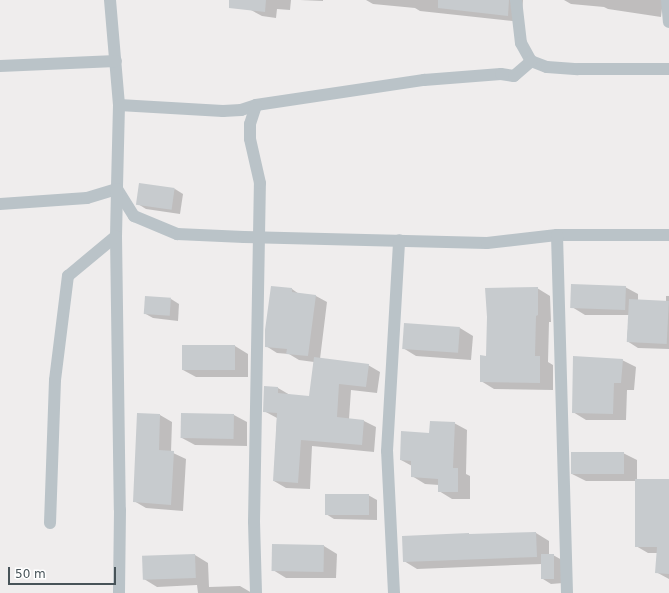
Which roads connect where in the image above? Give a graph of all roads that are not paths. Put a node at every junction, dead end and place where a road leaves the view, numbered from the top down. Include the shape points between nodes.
1 (110, 0) edge
2 (516, 0) edge
3 (667, 0) edge
4 (669, 22) edge
5 (116, 61) junction
6 (531, 61) junction
7 (0, 66) edge
8 (669, 69) edge
9 (119, 105) junction
10 (256, 105) junction
11 (117, 189) junction
12 (0, 204) edge
13 (557, 234) junction
14 (669, 234) edge
15 (116, 236) junction
16 (258, 237) junction
17 (399, 240) junction
18 (50, 523) dead end
19 (119, 593) edge
20 (256, 593) edge
21 (394, 593) edge
22 (567, 593) edge

1 - 5 street
2 - 6 street via 521,43
3 - 4 street
5 - 7 street
5 - 9 street
6 - 8 street via 547,67 578,69
6 - 10 street via 514,76 501,74 424,80
9 - 10 street via 223,111 242,110
9 - 11 street
10 - 16 street via 250,124 250,139 260,183
11 - 12 street via 87,198
11 - 15 street
11 - 16 street via 134,216 177,234
13 - 14 street
13 - 17 street via 487,243
13 - 22 street
15 - 18 street via 68,276 55,380
15 - 19 street
16 - 17 street
16 - 20 street via 254,522
17 - 21 street via 387,450

